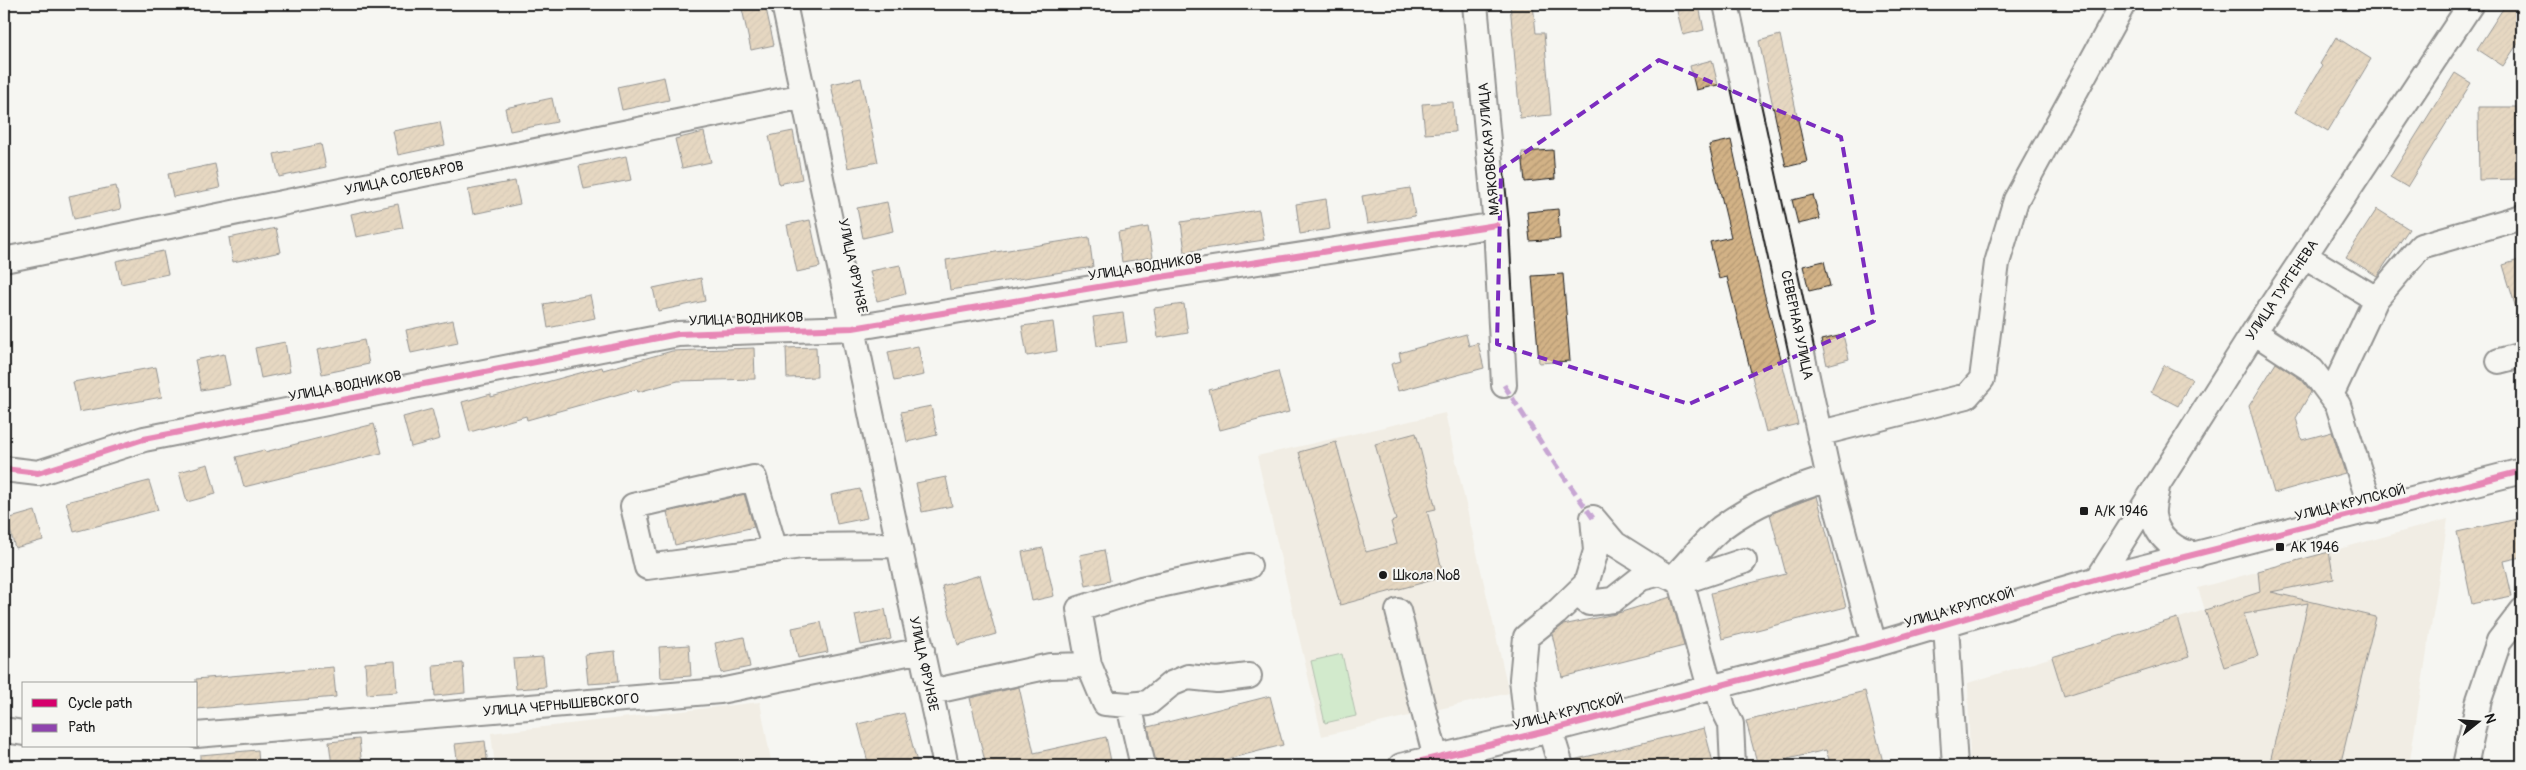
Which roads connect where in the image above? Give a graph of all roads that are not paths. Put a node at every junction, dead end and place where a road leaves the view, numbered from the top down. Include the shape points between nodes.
1 (784, 4) edge
2 (1475, 4) edge
3 (1726, 4) edge
4 (2123, 4) edge
5 (2471, 4) edge
6 (804, 96) junction
7 (2522, 217) edge
8 (1496, 225) junction
9 (2305, 256) junction
10 (4, 260) edge
11 (2376, 299) junction
12 (854, 328) junction
13 (2254, 332) junction
14 (2522, 355) edge
15 (2499, 361) dead end
16 (1504, 385) dead end
17 (2331, 396) junction
18 (1821, 433) junction
19 (4, 469) edge
20 (2522, 471) edge
21 (1829, 478) junction
22 (2158, 483) junction
23 (2372, 511) junction
24 (897, 545) junction
25 (775, 550) junction
26 (2197, 555) junction
27 (1744, 561) dead end
28 (1249, 566) dead end
29 (1672, 578) junction
30 (2098, 579) junction
31 (1576, 594) junction
32 (1398, 611) dead end
33 (2522, 611) edge
34 (2522, 622) edge
35 (1946, 626) junction
36 (2499, 641) junction
37 (1874, 645) junction
38 (922, 650) junction
39 (1089, 666) junction
40 (1249, 676) dead end
41 (1714, 687) junction
42 (931, 692) junction
43 (1129, 705) junction
44 (4, 730) edge
45 (22, 733) edge
46 (1539, 733) junction
47 (198, 735) edge
48 (1437, 762) edge
49 (946, 766) edge
50 (1143, 766) edge
51 (1402, 766) edge
52 (1560, 766) edge
53 (1733, 766) edge
54 (1955, 766) edge
55 (2465, 766) edge

1 - 6 street, УЛИЦА ФРУНЗЕ
2 - 8 street, МАЯКОВСКАЯ УЛИЦА
3 - 18 street, СЕВЕРНАЯ УЛИЦА
4 - 18 street via 2016,200 1997,263 1982,379 1978,387 1967,396 1941,404
5 - 9 street, УЛИЦА ТУРГЕНЕВА
6 - 10 street, УЛИЦА СОЛЕВАРОВ
6 - 12 street, УЛИЦА ФРУНЗЕ
7 - 11 street via 2421,246
8 - 12 street, УЛИЦА ВОДНИКОВ
8 - 16 street, МАЯКОВСКАЯ УЛИЦА
9 - 11 street
9 - 13 street, УЛИЦА ТУРГЕНЕВА
11 - 17 street
12 - 19 street, УЛИЦА ВОДНИКОВ via 678,334 144,439 38,473
12 - 24 street, УЛИЦА ФРУНЗЕ
13 - 17 street via 2312,370
13 - 22 street, УЛИЦА ТУРГЕНЕВА
14 - 15 street
17 - 23 street via 2338,405
18 - 21 street, СЕВЕРНАЯ УЛИЦА
20 - 23 street, УЛИЦА КРУПСКОЙ
21 - 29 street via 1786,491 1748,510 1721,529
21 - 37 street, СЕВЕРНАЯ УЛИЦА
22 - 26 street via 2153,515 2163,538 2184,553
22 - 30 street, УЛИЦА ТУРГЕНЕВА
23 - 26 street, УЛИЦА КРУПСКОЙ
24 - 25 street via 802,546
24 - 38 street, УЛИЦА ФРУНЗЕ
25 - 25 street via 647,568 633,506 754,478
26 - 30 street, УЛИЦА КРУПСКОЙ
27 - 29 street
28 - 39 street via 1141,589 1079,609
29 - 31 street via 1641,578 1613,600 1589,603
29 - 31 street via 1615,544 1594,518 1596,551 1586,584
29 - 41 street
30 - 35 street, УЛИЦА КРУПСКОЙ
31 - 46 street via 1526,637 1522,679
32 - 48 street
33 - 36 street
34 - 36 street
35 - 37 street, УЛИЦА КРУПСКОЙ
35 - 54 street
36 - 55 street via 2479,700
37 - 41 street, УЛИЦА КРУПСКОЙ
38 - 42 street, УЛИЦА ФРУНЗЕ
38 - 47 street, УЛИЦА ЧЕРНЫШЕВСКОГО via 720,691
39 - 42 street via 1050,666
39 - 43 street via 1105,704
40 - 43 street via 1217,680 1188,677 1171,684 1148,703
41 - 46 street, УЛИЦА КРУПСКОЙ
41 - 53 street via 1731,724
42 - 49 street, УЛИЦА ФРУНЗЕ
43 - 50 street
44 - 45 street
46 - 48 street, УЛИЦА КРУПСКОЙ
46 - 52 street
48 - 51 street, УЛИЦА КРУПСКОЙ

